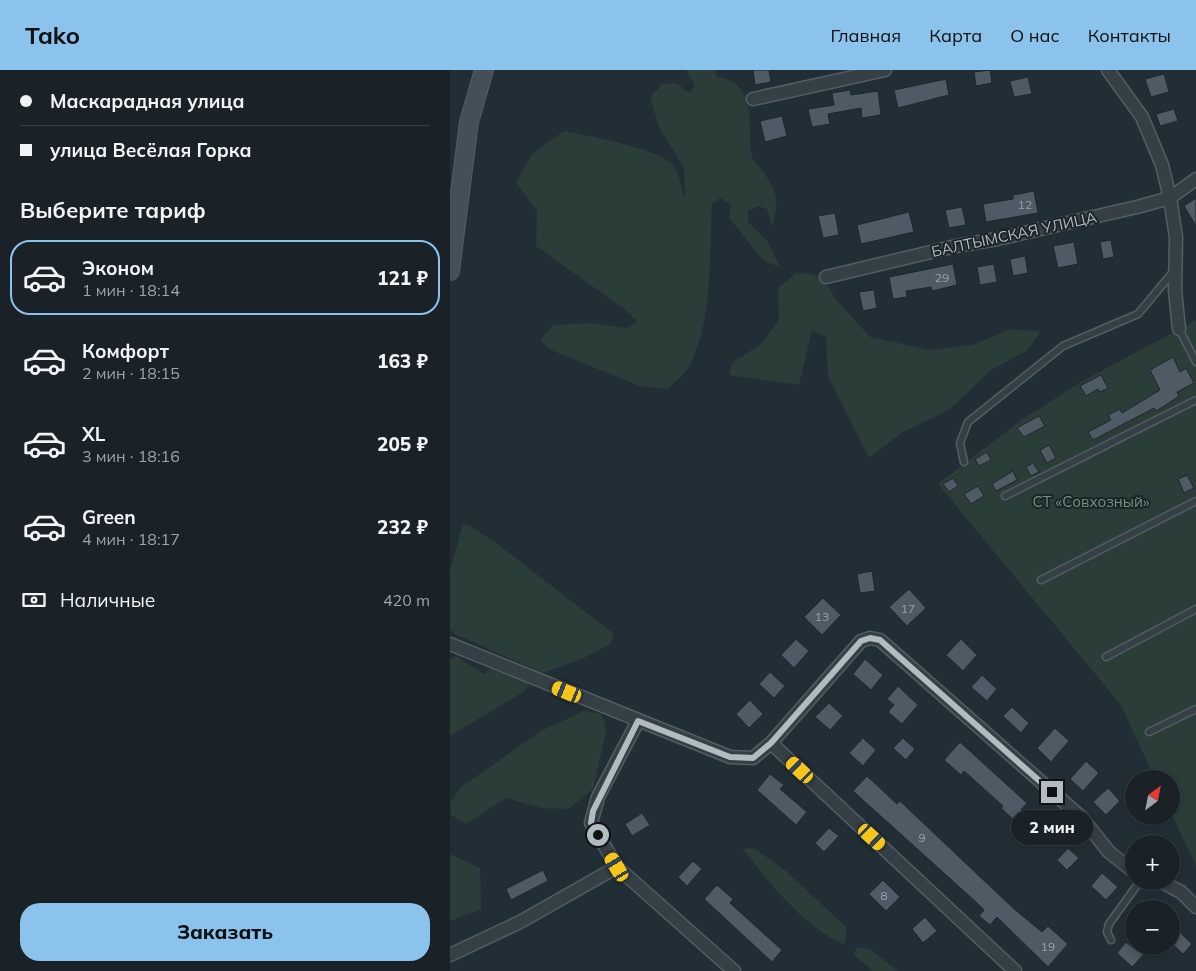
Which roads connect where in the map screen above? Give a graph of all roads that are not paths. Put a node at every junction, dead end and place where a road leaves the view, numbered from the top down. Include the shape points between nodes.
1 (484, 70) edge
2 (885, 70) edge
3 (1108, 70) edge
4 (753, 99) dead end
5 (1196, 179) edge
6 (1170, 198) junction
7 (1176, 269) junction
8 (450, 271) edge
9 (826, 277) dead end
10 (1179, 329) joint
11 (1196, 362) edge
12 (1196, 400) edge
13 (964, 462) dead end
14 (1005, 496) dead end
15 (1196, 501) edge
16 (1041, 580) dead end
17 (1196, 609) edge
18 (450, 644) edge
19 (1106, 657) dead end
20 (1196, 709) edge
21 (638, 721) junction
22 (1149, 732) dead end
23 (771, 743) junction
24 (1125, 865) edge
25 (617, 867) junction
26 (1134, 890) edge
27 (1177, 890) edge
28 (1196, 907) edge
29 (1111, 940) dead end
30 (450, 955) edge
31 (734, 971) edge
32 (1016, 971) edge

1 - 8 street via 468,122
2 - 4 street
3 - 6 street via 1142,117 1162,165
5 - 6 street, БАЛТЫМСКАЯ УЛИЦА
6 - 7 street via 1176,237
6 - 9 street, БАЛТЫМСКАЯ УЛИЦА
7 - 10 street
7 - 13 lane via 1138,314 1063,346 968,422 960,443
10 - 11 lane
12 - 14 lane
15 - 16 lane
17 - 19 lane
18 - 21 street
20 - 22 lane
21 - 23 street via 730,757 753,758
21 - 25 street via 598,797 591,823
23 - 24 street via 861,641 870,638 880,640 1081,817 1109,852
23 - 32 street
25 - 30 street via 520,922
25 - 31 street
26 - 29 lane via 1109,924 1107,932
27 - 28 street

